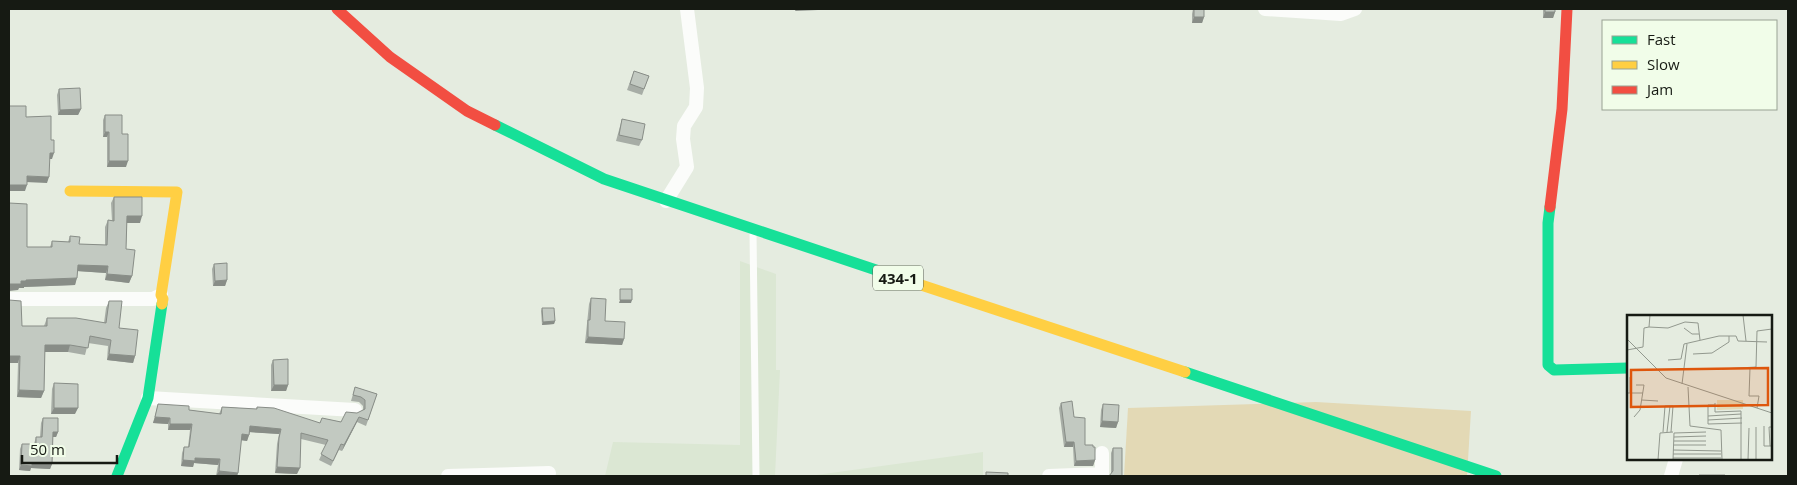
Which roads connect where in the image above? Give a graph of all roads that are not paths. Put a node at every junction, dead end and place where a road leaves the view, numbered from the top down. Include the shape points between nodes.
1 (337, 9) edge
2 (687, 9) edge
3 (1264, 9) edge
4 (1355, 9) edge
5 (1568, 9) edge
6 (70, 191) dead end
7 (666, 201) junction
8 (752, 230) junction
9 (161, 296) junction
10 (9, 299) edge
11 (1627, 368) edge
12 (148, 398) junction
13 (356, 410) dead end
14 (1102, 453) dead end
15 (1676, 460) edge
16 (502, 475) edge
17 (1102, 475) edge
18 (117, 476) edge
19 (448, 476) edge
20 (548, 476) edge
21 (756, 476) edge
22 (1049, 476) edge
23 (1496, 476) edge
24 (1671, 476) edge

1 - 7 main road, 434-1 via 390,57 467,111 604,179
2 - 7 street via 698,88 696,107 684,126 687,166
3 - 4 street via 1342,14
5 - 11 main road via 1562,109 1548,223 1548,366 1554,370
6 - 9 main road via 177,192
7 - 8 main road, 434-1
8 - 21 lane
8 - 23 main road, 434-1
9 - 10 street via 153,299
9 - 12 main road
12 - 13 street
12 - 18 main road
14 - 17 street
15 - 24 street
16 - 19 street
16 - 20 street via 549,473
17 - 22 street

